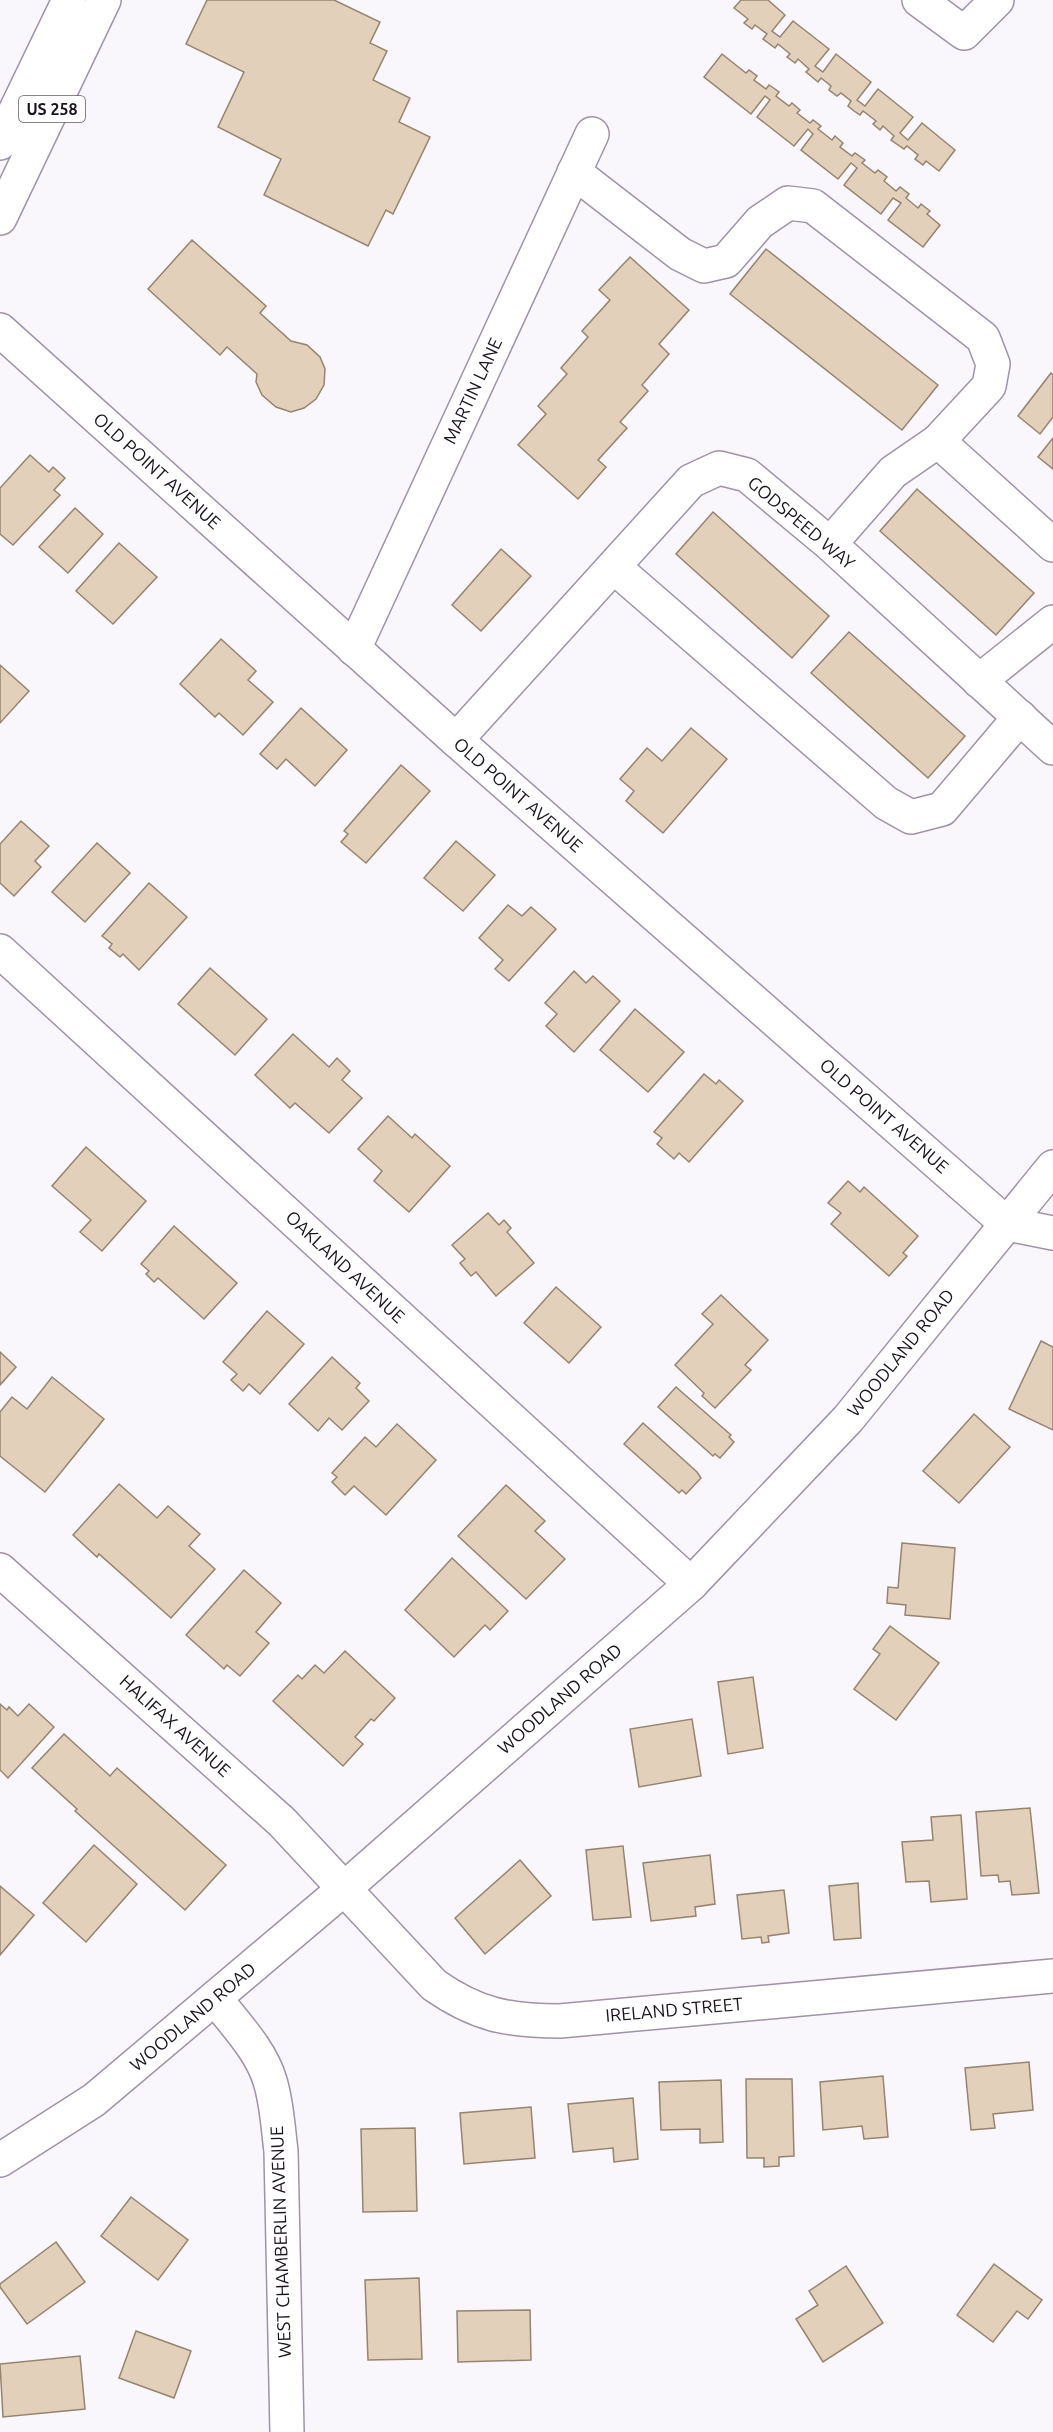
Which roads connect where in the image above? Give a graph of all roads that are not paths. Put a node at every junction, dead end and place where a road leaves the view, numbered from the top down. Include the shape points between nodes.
1 (69, 0) edge
2 (104, 0) edge
3 (919, 0) edge
4 (997, 0) edge
5 (592, 134) dead end
6 (0, 143) edge
7 (574, 172) junction
8 (0, 218) edge
9 (0, 330) edge
10 (938, 441) junction
11 (830, 544) junction
12 (1053, 545) edge
13 (614, 567) junction
14 (1053, 622) edge
15 (354, 648) junction
16 (980, 681) junction
17 (1020, 717) junction
18 (456, 740) junction
19 (1053, 748) edge
20 (0, 951) edge
21 (1053, 1167) edge
22 (1007, 1224) junction
23 (1053, 1233) edge
24 (0, 1570) edge
25 (691, 1584) junction
26 (345, 1888) junction
27 (1053, 1976) edge
28 (215, 1998) junction
29 (0, 2160) edge
30 (287, 2432) edge

1 - 6 street, US 258
2 - 8 street, US 258
3 - 4 street via 963,33
5 - 7 street, MARTIN LANE
7 - 10 street via 680,254 704,266 726,261 760,222 788,203 813,206 983,338 993,364 989,386
7 - 15 street, MARTIN LANE
9 - 15 street, OLD POINT AVENUE
10 - 11 street via 893,472
10 - 12 street
11 - 13 street, GODSPEED WAY via 747,475 719,468 691,481
11 - 16 street, GODSPEED WAY
13 - 17 street via 886,803 911,817 942,809
13 - 18 street, GODSPEED WAY
14 - 16 street
15 - 18 street, OLD POINT AVENUE
16 - 17 street, GODSPEED WAY
17 - 19 street, GODSPEED WAY
18 - 22 street, OLD POINT AVENUE
20 - 25 street, OAKLAND AVENUE
21 - 22 street, WOODLAND ROAD
22 - 23 street
22 - 25 street, WOODLAND ROAD via 848,1419
24 - 26 street, HALIFAX AVENUE via 282,1822
25 - 26 street, WOODLAND ROAD
26 - 27 street, IRELAND STREET via 434,1985 475,2010 516,2020 560,2021
26 - 28 street, WOODLAND ROAD
28 - 29 street, WOODLAND ROAD via 94,2100
28 - 30 street, WEST CHAMBERLIN AVENUE via 257,2052 270,2079 276,2108 281,2151

